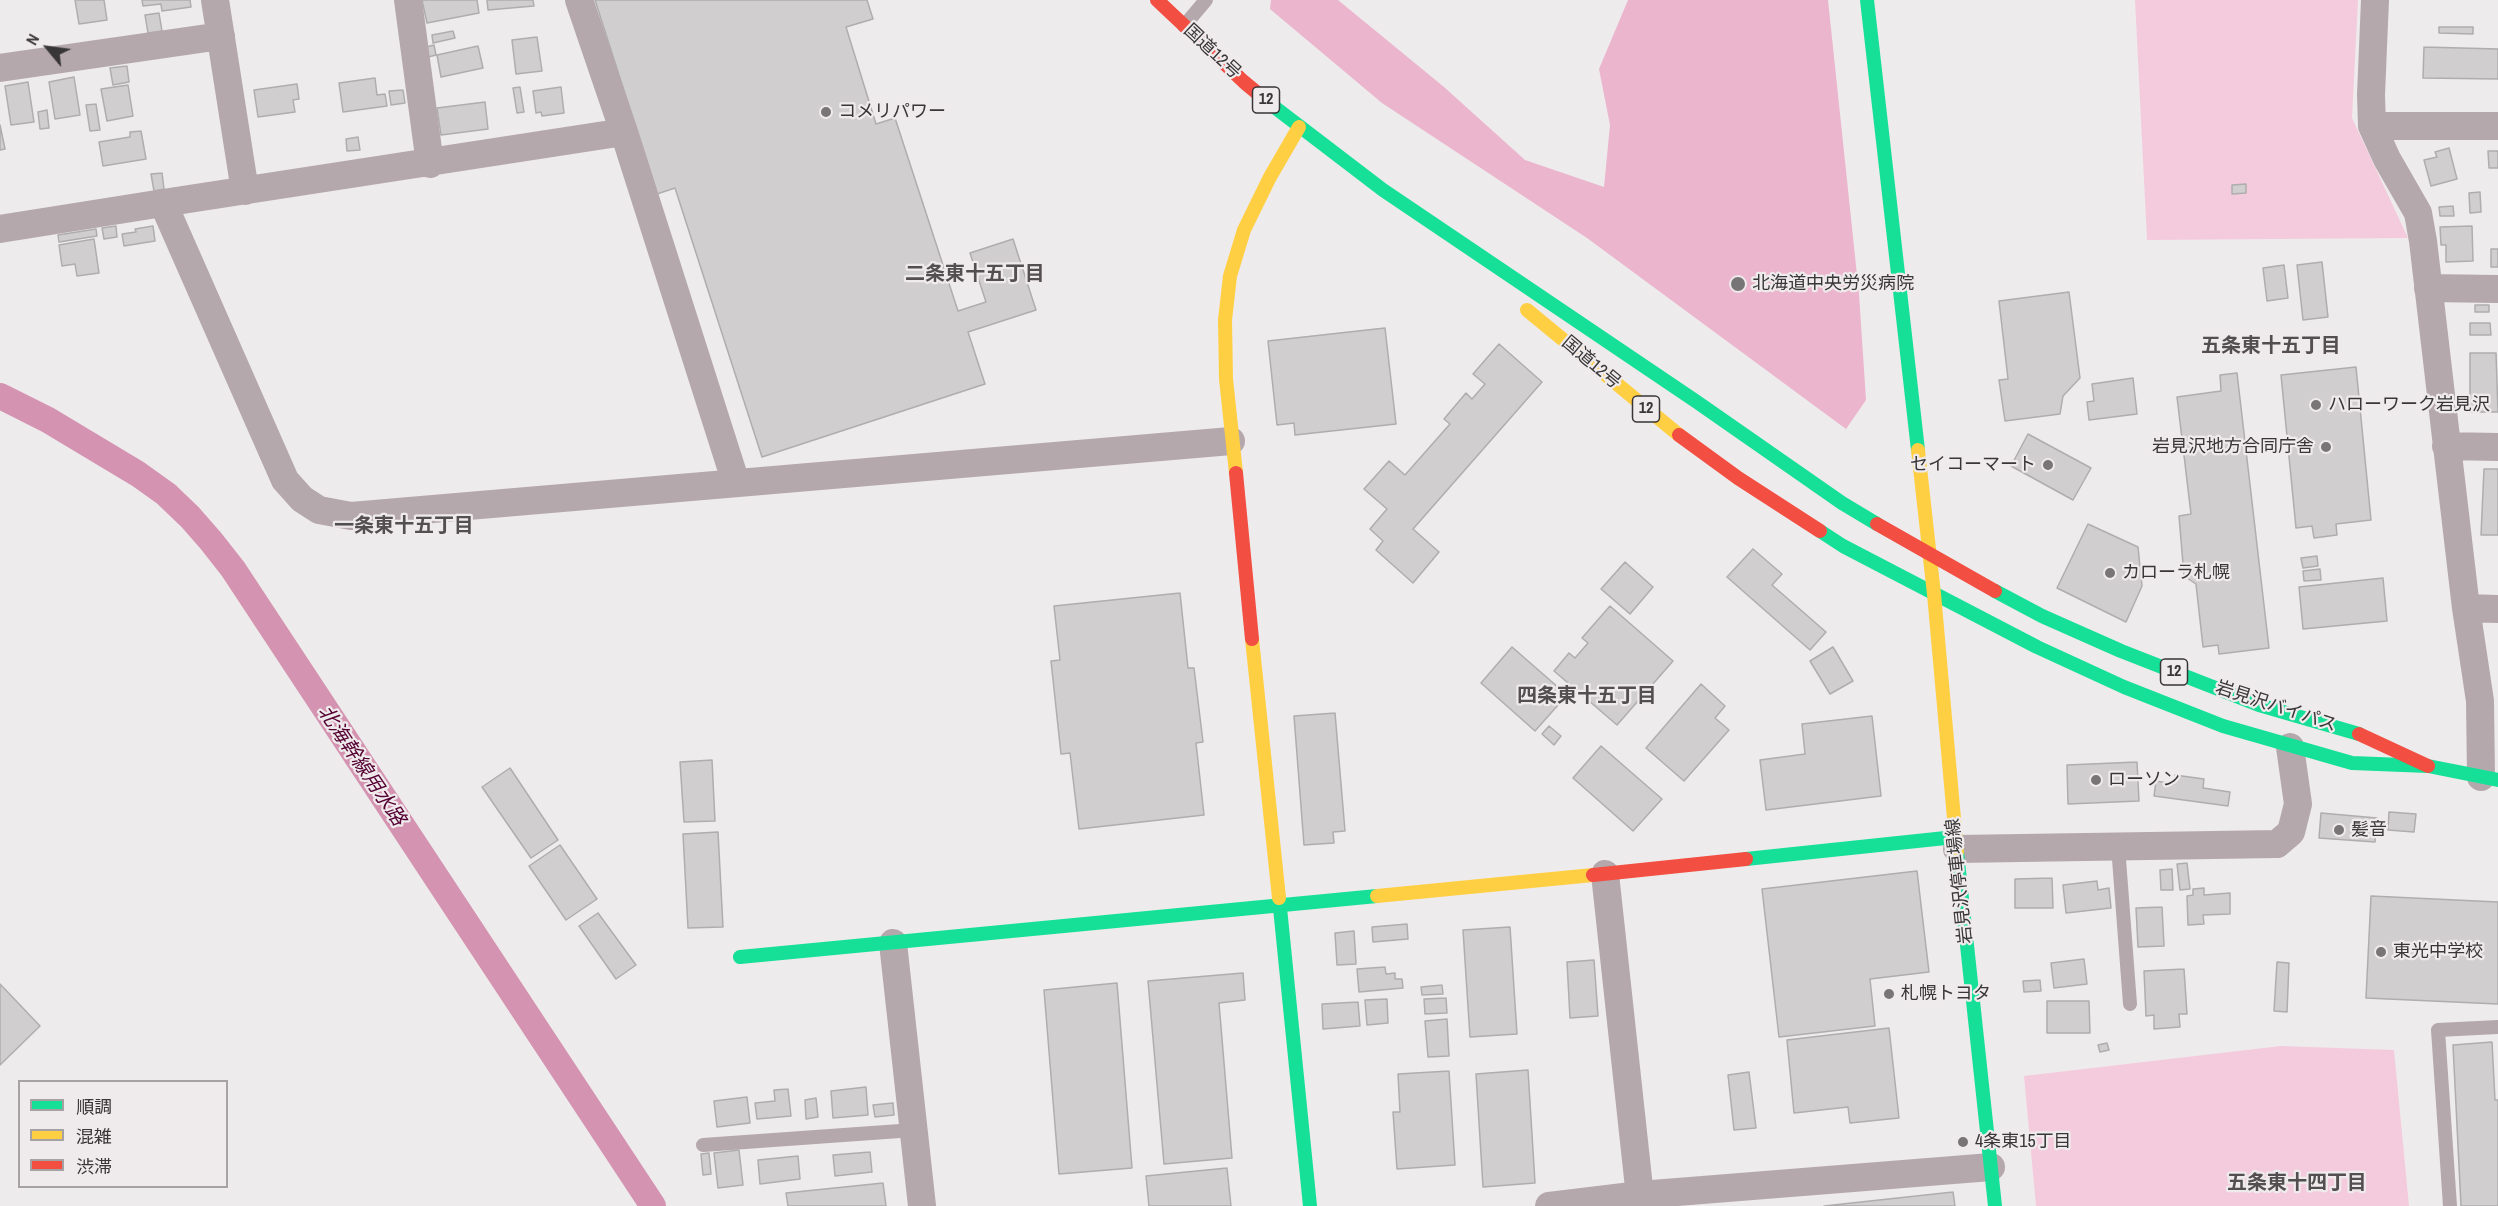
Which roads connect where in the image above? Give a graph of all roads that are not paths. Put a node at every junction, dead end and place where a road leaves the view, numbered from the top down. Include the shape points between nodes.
1 (215, 0) edge
2 (408, 0) edge
3 (579, 0) edge
4 (1157, 0) edge
5 (1206, 0) edge
6 (1867, 0) edge
7 (2375, 0) edge
8 (1184, 26) junction
9 (221, 36) junction
10 (0, 68) edge
11 (2372, 126) junction
12 (2498, 126) edge
13 (1299, 127) junction
14 (624, 132) junction
15 (430, 164) junction
16 (1383, 190) junction
17 (245, 191) junction
18 (163, 203) junction
19 (0, 229) edge
20 (1492, 281) dead end
21 (2428, 288) junction
22 (2498, 289) edge
23 (1519, 303) dead end
24 (1232, 441) junction
25 (2446, 446) junction
26 (2498, 447) edge
27 (736, 483) junction
28 (1929, 555) junction
29 (1934, 594) junction
30 (2466, 608) junction
31 (2498, 609) edge
32 (2290, 747) junction
33 (2428, 766) junction
34 (2489, 778) edge
35 (1956, 843) junction
36 (2118, 846) junction
37 (1605, 874) junction
38 (1281, 905) junction
39 (892, 943) junction
40 (740, 957) dead end
41 (2130, 1004) dead end
42 (2498, 1027) edge
43 (914, 1130) junction
44 (703, 1145) dead end
45 (1991, 1167) junction
46 (1641, 1201) edge
47 (922, 1206) edge
48 (1310, 1206) edge
49 (1549, 1206) edge
50 (1995, 1206) edge
51 (2450, 1206) edge

1 - 9 street
2 - 15 street
3 - 14 street
4 - 8 main road, 国道12号 / 12
5 - 8 lane
6 - 28 main road, 岩見沢停車場線
7 - 11 street
8 - 13 main road, 国道12号 / 12
9 - 10 street
9 - 17 street
11 - 12 street
11 - 21 street via 2418,213
13 - 16 main road, 国道12号 / 12
13 - 24 main road via 1244,230 1230,276 1225,320
14 - 15 street
14 - 27 street
15 - 17 street
16 - 20 main road, 国道12号 / 12
16 - 28 main road, 国道12号 / 12 via 1842,503
17 - 18 street
18 - 19 street
18 - 27 street via 285,480 319,510 351,516
21 - 22 street
21 - 25 street
23 - 29 main road, 国道12号 / 12 via 1655,417 1738,478 1843,546
24 - 27 street
24 - 38 main road
25 - 26 street
25 - 30 street
28 - 29 main road, 岩見沢停車場線
28 - 33 main road, 岩見沢バイパス / 12 via 2042,616 2121,651 2259,705 2361,735
29 - 32 main road, 岩見沢バイパス / 12 via 2124,687 2223,726
29 - 35 main road, 岩見沢停車場線
30 - 31 street
30 - 34 street
32 - 33 main road, 岩見沢バイパス / 12 via 2352,763
32 - 36 street via 2298,804 2291,832 2277,844
33 - 34 main road, 岩見沢バイパス / 12
35 - 36 street
35 - 37 main road
35 - 45 main road, 岩見沢停車場線
36 - 41 lane
37 - 38 main road
37 - 46 street
38 - 39 main road
38 - 48 main road
39 - 40 main road
39 - 43 street
42 - 51 lane via 2438,1030
43 - 44 lane
43 - 47 street
45 - 46 street
45 - 50 main road, 岩見沢停車場線
46 - 49 street

